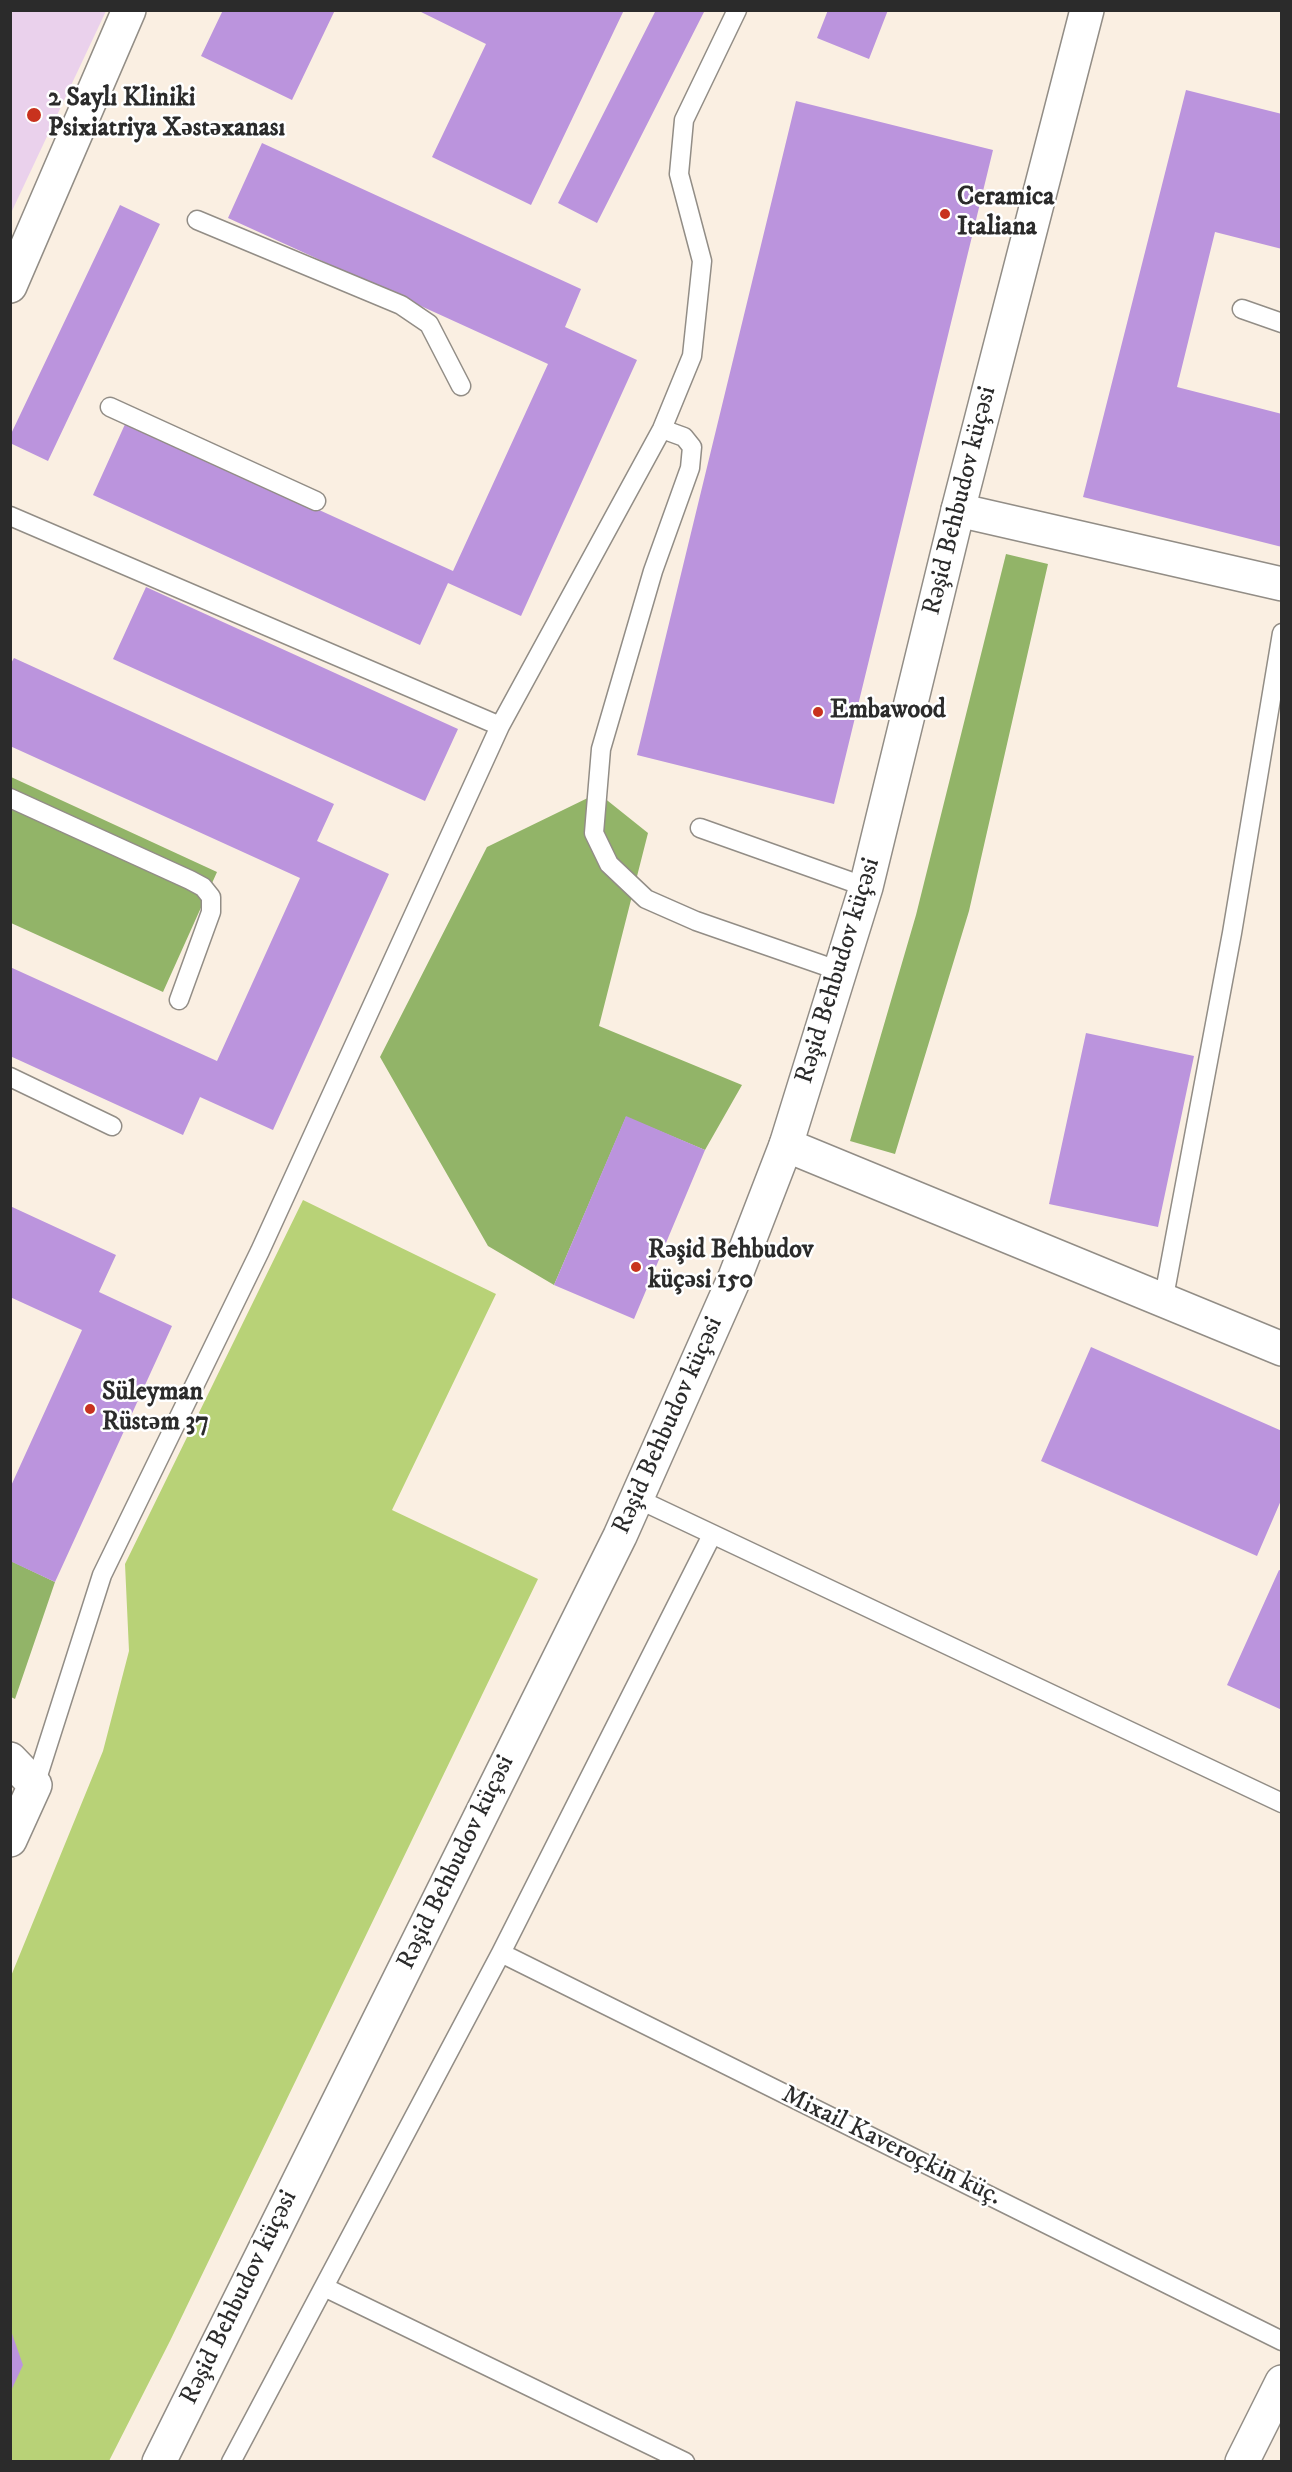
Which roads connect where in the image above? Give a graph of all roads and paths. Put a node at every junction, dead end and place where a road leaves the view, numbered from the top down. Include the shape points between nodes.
1 (129, 10) edge
2 (737, 10) edge
3 (1088, 10) edge
4 (197, 220) dead end
5 (10, 286) edge
6 (1242, 309) dead end
7 (1281, 323) edge
8 (461, 386) dead end
9 (110, 407) dead end
10 (662, 429) junction
11 (316, 501) dead end
12 (958, 510) junction
13 (10, 516) edge
14 (1281, 584) edge
15 (1281, 633) edge
16 (500, 726) junction
17 (10, 798) edge
18 (700, 828) dead end
19 (867, 887) junction
20 (840, 971) junction
21 (179, 1000) dead end
22 (10, 1077) edge
23 (112, 1126) dead end
24 (786, 1145) junction
25 (1163, 1302) junction
26 (1281, 1349) edge
27 (638, 1499) junction
28 (712, 1535) junction
29 (10, 1759) edge
30 (35, 1785) junction
31 (1281, 1803) edge
32 (10, 1840) edge
33 (501, 1953) junction
34 (324, 2287) junction
35 (1281, 2341) edge
36 (1281, 2382) edge
37 (159, 2462) edge
38 (231, 2462) edge
39 (685, 2462) edge
40 (1242, 2462) edge

1 - 5 main road
2 - 10 lane via 684,120 679,174 702,261 692,356
3 - 12 main road, Rəşid Behbudov küçəsi
4 - 8 lane via 401,305 429,324
6 - 7 lane
9 - 11 lane
10 - 16 lane
10 - 20 lane via 684,437 692,447 690,468 652,571 601,749 594,833 609,864 646,899 696,921
12 - 14 main road
12 - 19 main road, Rəşid Behbudov küçəsi
13 - 16 lane
15 - 25 lane via 1232,933
16 - 30 lane via 260,1251 102,1575
17 - 21 lane via 203,887 211,897 211,912
18 - 19 lane
19 - 20 main road, Rəşid Behbudov küçəsi
20 - 24 main road, Rəşid Behbudov küçəsi
22 - 23 lane
24 - 25 main road
24 - 27 main road, Rəşid Behbudov küçəsi via 730,1288
25 - 26 main road
27 - 28 lane
27 - 37 main road, Rəşid Behbudov küçəsi
28 - 31 lane
28 - 33 lane
29 - 30 main road
30 - 32 main road
33 - 34 lane
33 - 35 lane, Mixail Kaveroçkin küç.
34 - 38 lane
34 - 39 lane
36 - 40 main road

